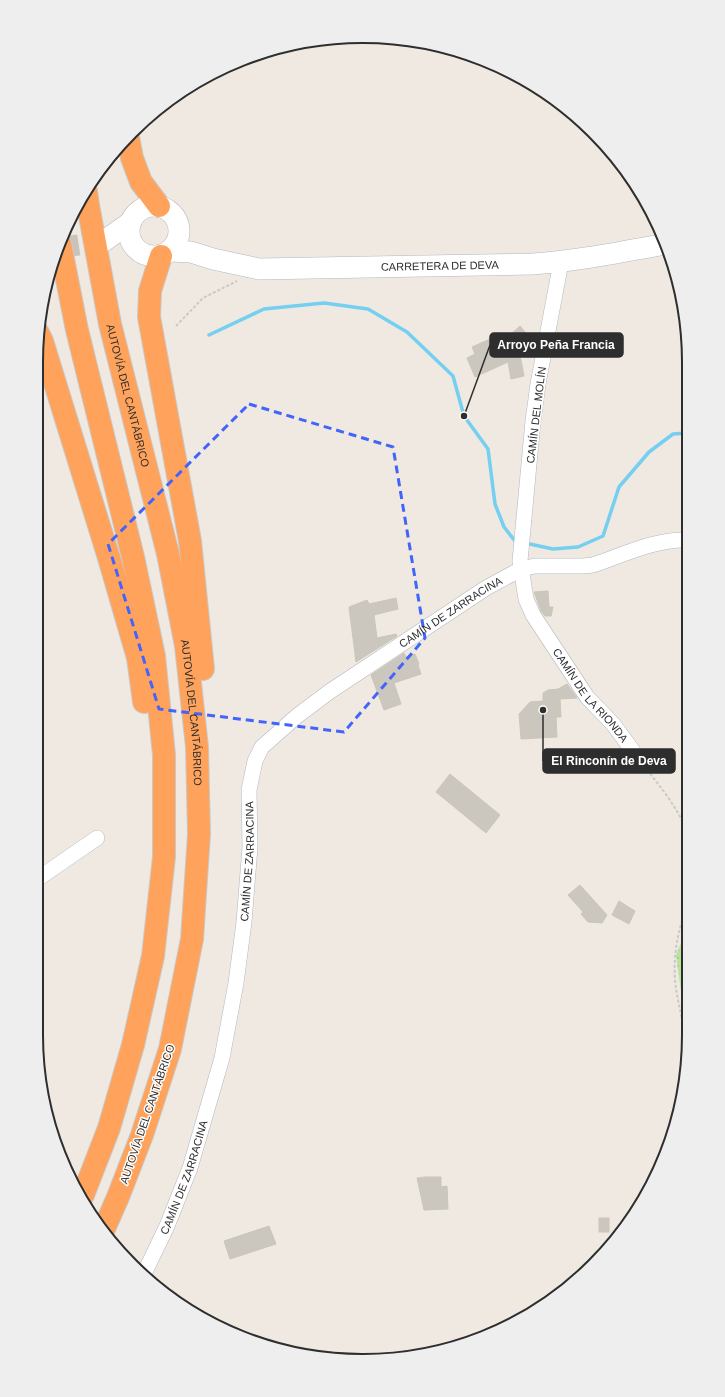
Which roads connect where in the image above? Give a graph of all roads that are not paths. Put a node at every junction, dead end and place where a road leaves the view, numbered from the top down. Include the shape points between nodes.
1 (129, 145) edge
2 (87, 201) edge
3 (160, 206) junction
4 (180, 229) junction
5 (660, 245) edge
6 (62, 254) edge
7 (166, 254) junction
8 (213, 259) junction
9 (561, 262) junction
10 (44, 347) edge
11 (682, 540) edge
12 (521, 569) junction
13 (633, 751) road end
14 (199, 834) junction
15 (97, 838) dead end
16 (43, 875) edge
17 (79, 1182) edge
18 (84, 1191) edge
19 (106, 1225) edge
20 (146, 1269) edge

1 - 3 highway via 141,182
2 - 14 highway, AUTOVÍA DEL CANTÁBRICO via 110,324 168,554 186,646 197,747
3 - 4 street via 170,210
3 - 7 street via 144,208 135,215 129,229 130,238 141,254 151,257
4 - 7 street via 179,240
4 - 8 street, CARRETERA DE DEVA via 188,243
5 - 9 street, CARRETERA DE DEVA
6 - 18 highway via 77,330 133,557 154,656 164,755 164,857 153,956 133,1045 108,1128
7 - 8 street, CARRETERA DE DEVA via 191,252
7 - 14 highway via 150,291 148,317 190,541 201,642 207,716 207,789
8 - 9 street, CARRETERA DE DEVA via 260,268
9 - 12 street, CAMÍN DEL MOLÍN via 534,414
10 - 17 highway via 138,658 152,755 152,858 142,952 110,1093
11 - 12 street, CAMÍN DE ZARRACINA via 657,543 593,565 535,566
12 - 13 street, CAMÍN DE LA RIONDA via 526,599 533,615 587,697 613,724
12 - 20 street, CAMÍN DE ZARRACINA via 486,588 302,712 262,748 255,761 249,790 250,847 244,922 222,1058 190,1168
14 - 19 highway, AUTOVÍA DEL CANTÁBRICO via 192,939 170,1049 142,1135
15 - 16 street

